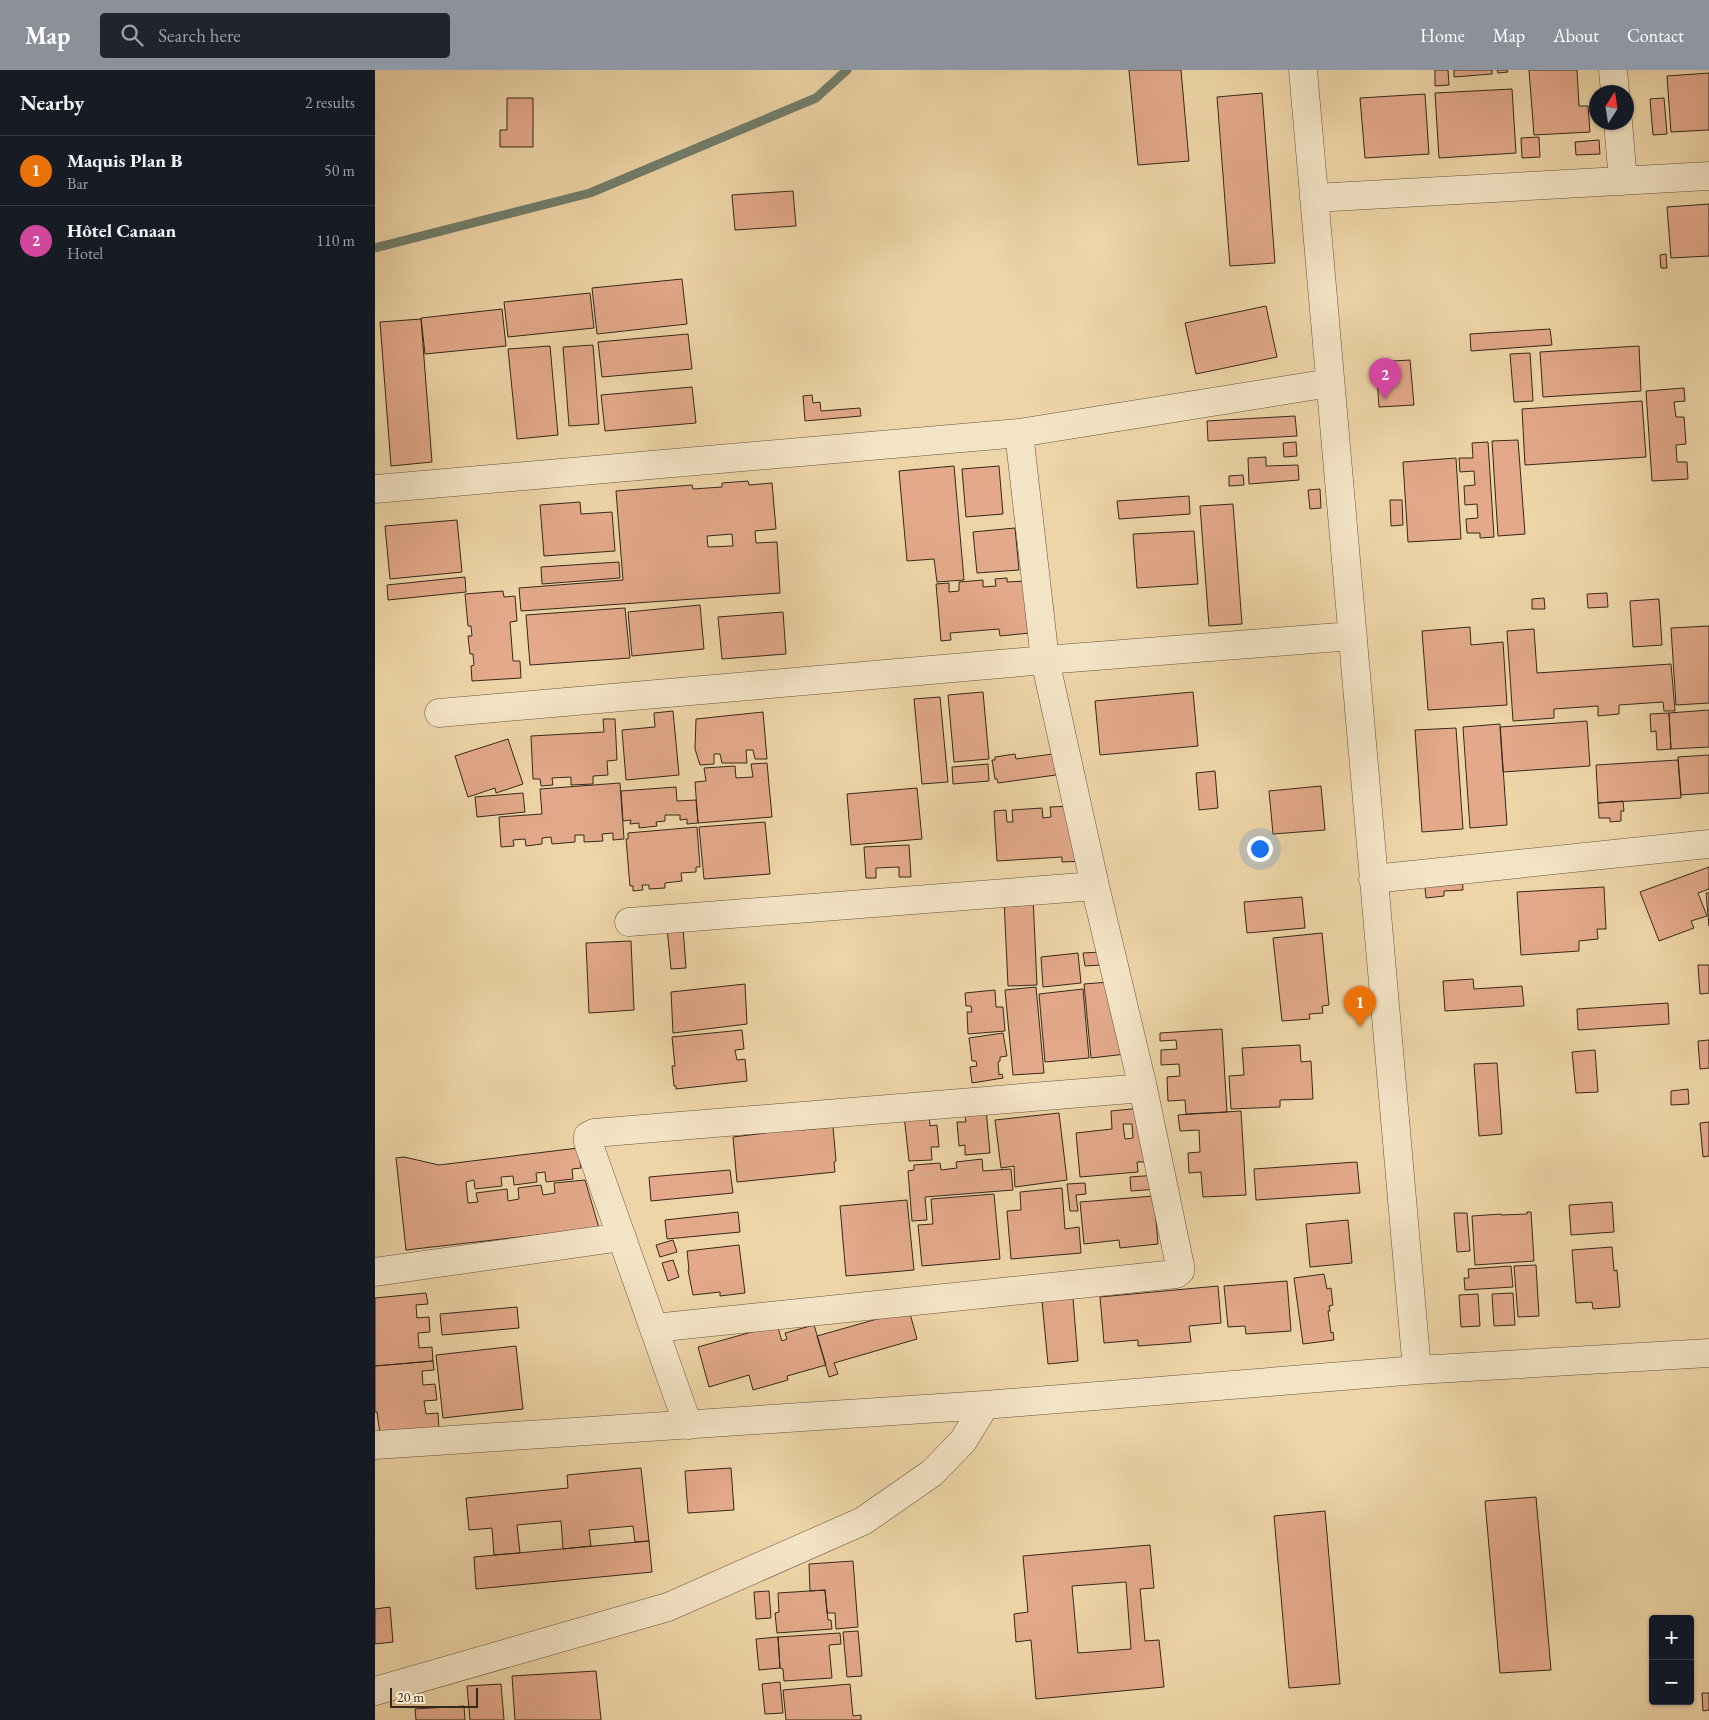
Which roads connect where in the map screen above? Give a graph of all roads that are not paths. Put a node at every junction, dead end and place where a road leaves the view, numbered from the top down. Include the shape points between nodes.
1 (1303, 70) edge
2 (1613, 70) edge
3 (1614, 85) edge
4 (1619, 130) edge
5 (1709, 176) edge
6 (1623, 181) junction
7 (1314, 198) junction
8 (1330, 383) junction
9 (1019, 433) junction
10 (375, 489) edge
11 (1352, 636) junction
12 (1045, 660) junction
13 (439, 713) dead end
14 (1709, 844) edge
15 (1373, 879) junction
16 (1095, 886) junction
17 (629, 922) dead end
18 (1143, 1088) junction
19 (622, 1237) junction
20 (375, 1272) edge
21 (654, 1328) junction
22 (1709, 1353) edge
23 (1417, 1370) junction
24 (985, 1405) junction
25 (688, 1424) junction
26 (375, 1445) edge
27 (375, 1691) edge

1 - 7 street
2 - 3 street
4 - 6 street
5 - 6 street
6 - 7 street
7 - 8 street
8 - 9 street
8 - 11 street
9 - 10 street
9 - 12 street
11 - 12 street
11 - 15 street
12 - 13 street
12 - 16 street
14 - 15 street
15 - 23 street
16 - 17 street
16 - 18 street
18 - 19 street via 594,1133 588,1136 588,1142
18 - 21 street via 1181,1266 1176,1274
19 - 20 street
19 - 21 street
21 - 25 street
22 - 23 street
23 - 24 street
24 - 25 street
24 - 27 street via 963,1441 932,1473 863,1521 668,1607
25 - 26 street

